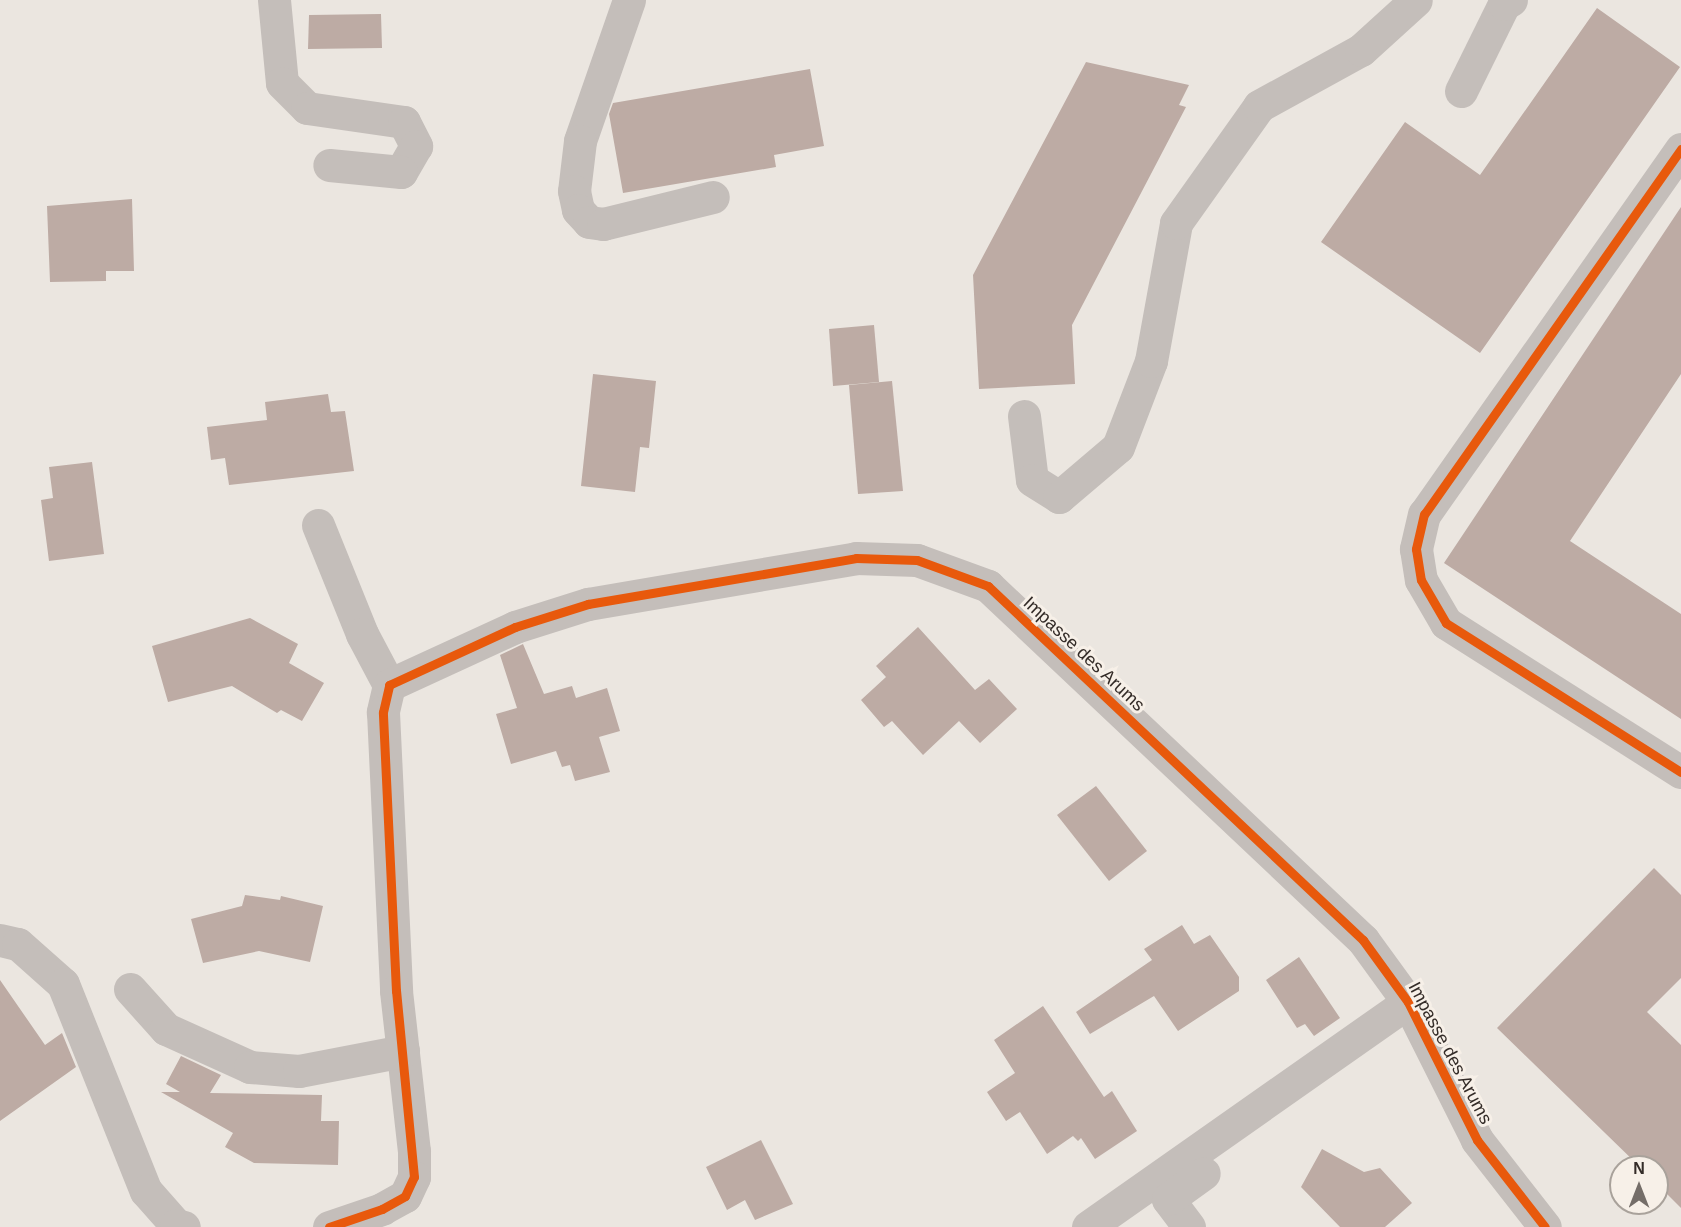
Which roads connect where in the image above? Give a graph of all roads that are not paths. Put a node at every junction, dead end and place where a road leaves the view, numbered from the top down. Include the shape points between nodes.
1 (274, 0) edge
2 (629, 0) edge
3 (1416, 0) edge
4 (1511, 0) edge
5 (1461, 91) dead end
6 (1681, 149) edge
7 (329, 165) dead end
8 (713, 197) dead end
9 (1024, 416) dead end
10 (318, 525) dead end
11 (389, 686) junction
12 (1681, 772) edge
13 (0, 940) edge
14 (130, 989) dead end
15 (1408, 1002) junction
16 (403, 1051) junction
17 (184, 1227) edge
18 (329, 1227) edge
19 (1088, 1227) edge
20 (1189, 1227) edge
21 (1545, 1227) edge

1 - 7 street via 282,84 307,108 404,122 416,146 401,172
2 - 8 street via 580,141 574,191 578,210 589,222 603,224
3 - 9 street via 1361,50 1259,106 1176,223 1151,361 1118,447 1059,497 1032,480
4 - 5 street via 1504,4
6 - 12 street via 1424,514 1416,549 1421,580 1446,623
10 - 11 street via 362,634
11 - 15 street, Impasse des Arums via 515,627 588,604 856,558 917,560 988,586 1363,940
11 - 16 street via 383,712 396,991
13 - 17 street via 18,944 63,984 146,1191 176,1225
14 - 16 street via 166,1029 250,1067 299,1071
15 - 19 street
15 - 20 street via 1370,1055 1168,1199
15 - 21 street, Impasse des Arums via 1477,1140
16 - 18 street via 414,1177 405,1196 382,1209

